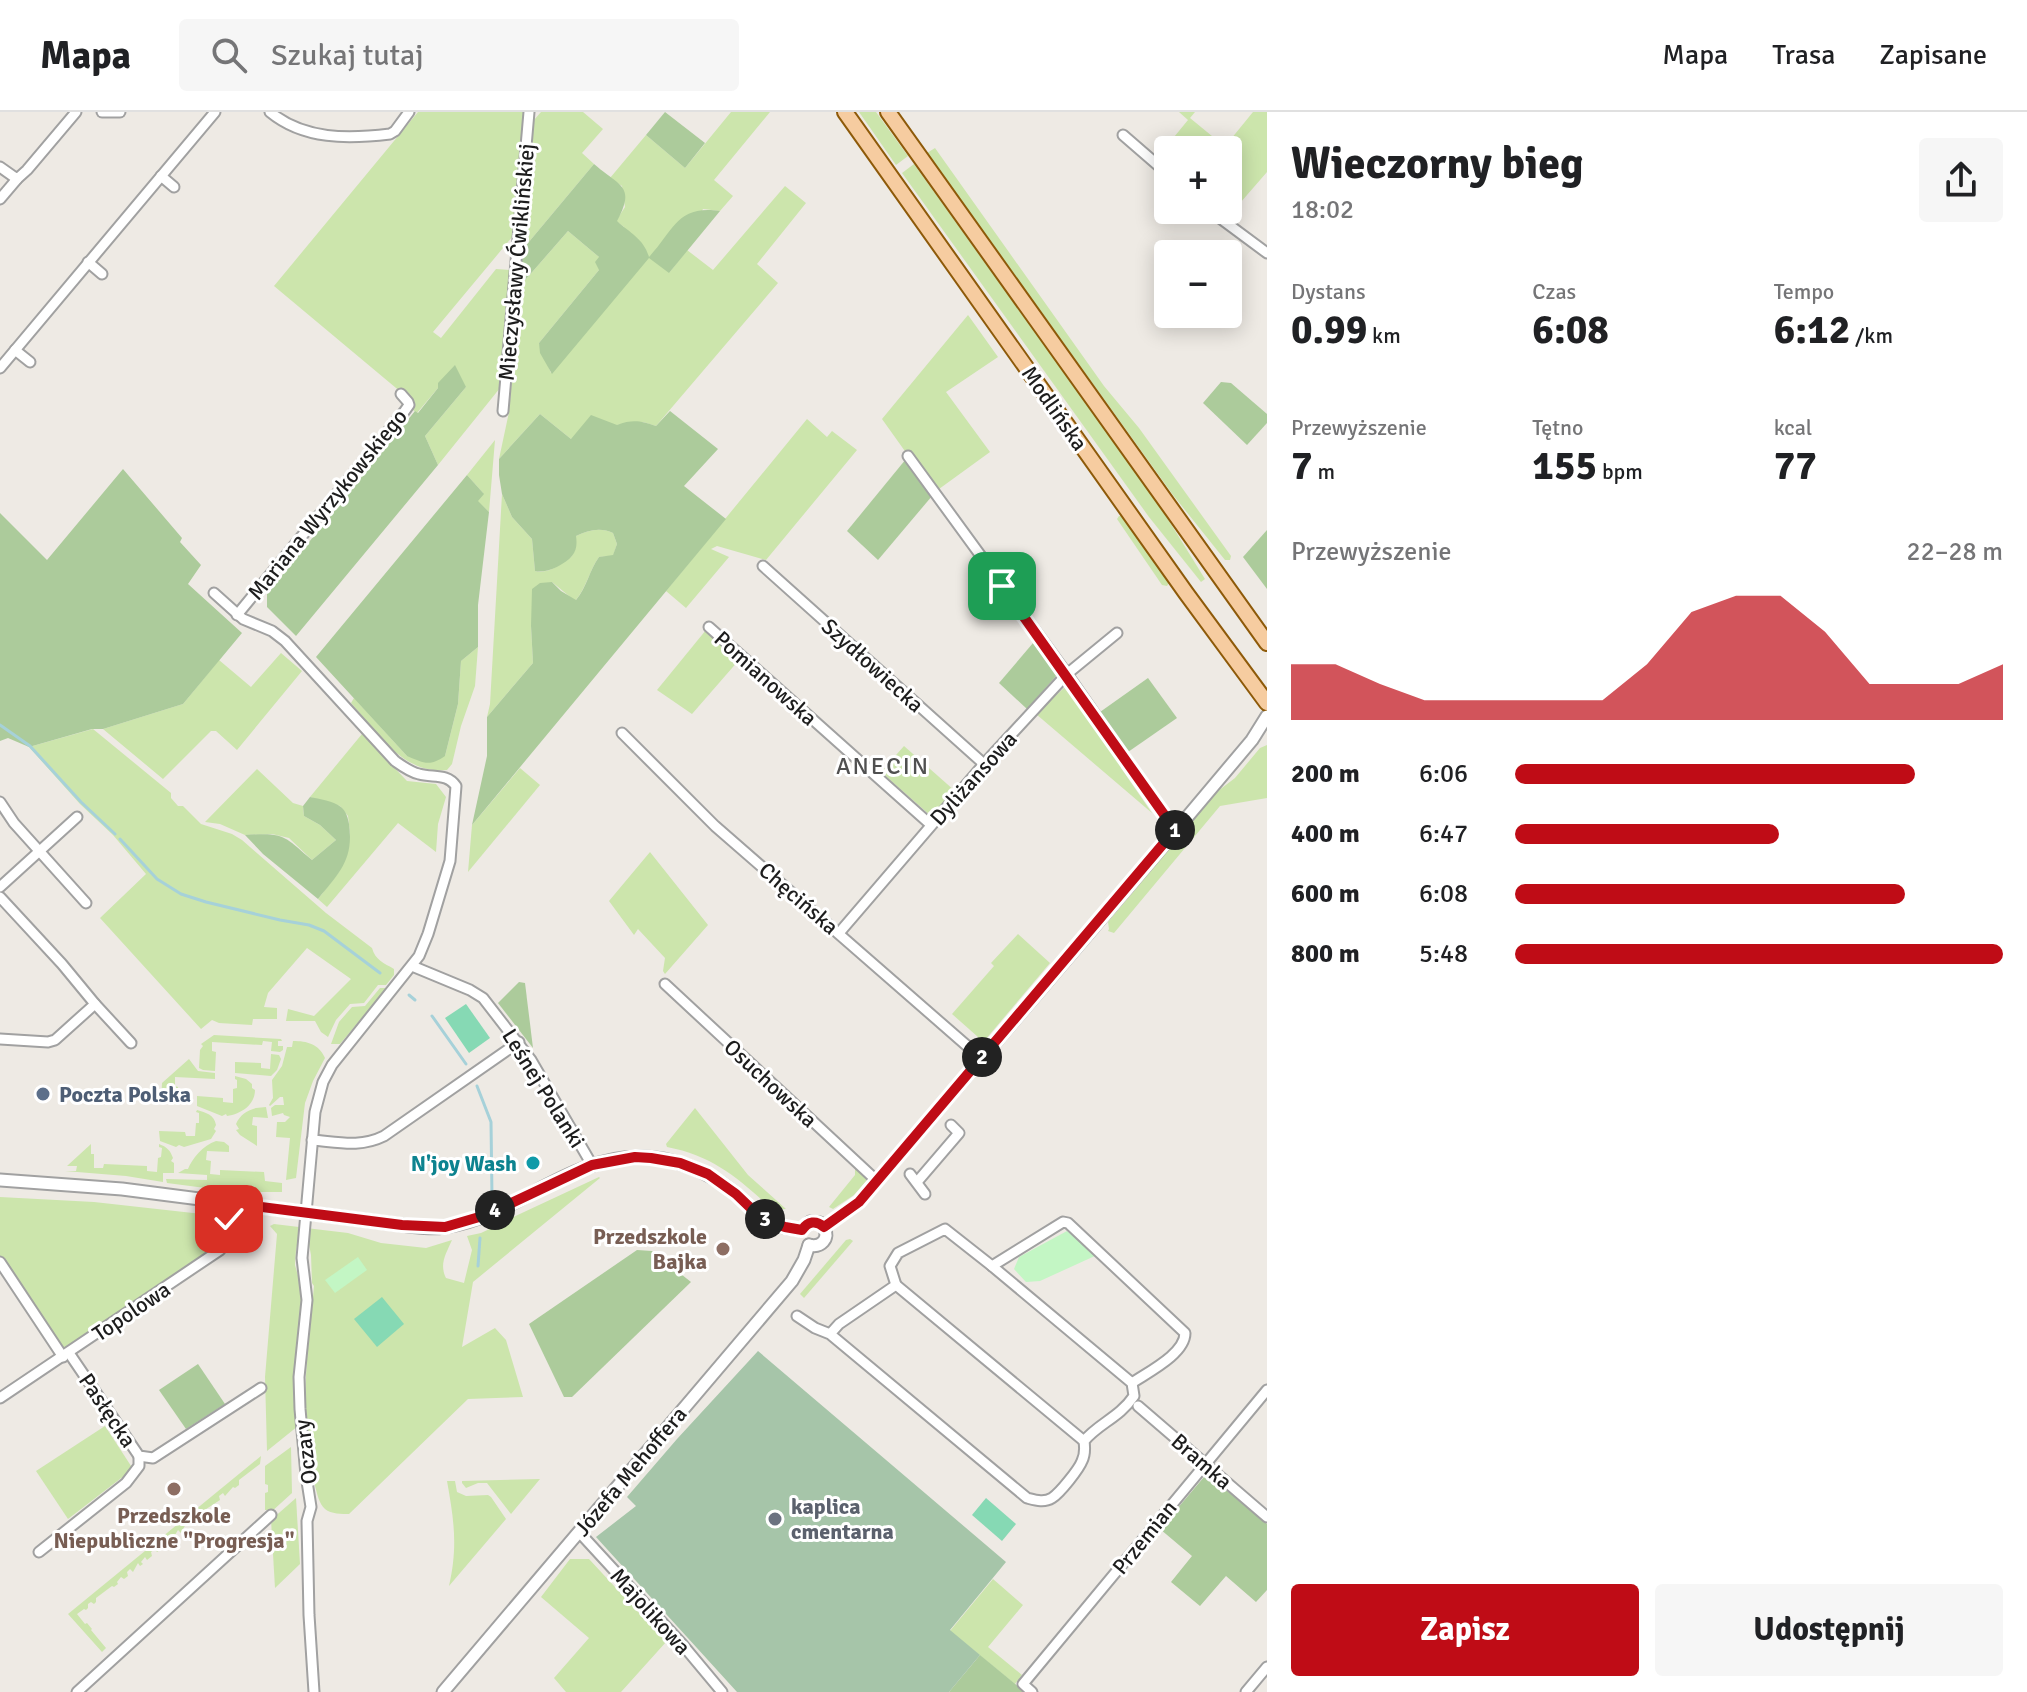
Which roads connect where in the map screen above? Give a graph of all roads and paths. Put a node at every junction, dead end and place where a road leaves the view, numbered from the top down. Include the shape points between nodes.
1 (76, 112) edge
2 (102, 112) edge
3 (120, 112) edge
4 (215, 112) edge
5 (270, 112) edge
6 (409, 112) edge
7 (529, 112) edge
8 (845, 112) edge
9 (888, 112) edge
10 (1123, 135) dead end
11 (1154, 162) edge
12 (0, 167) edge
13 (161, 176) junction
14 (17, 179) junction
15 (174, 187) dead end
16 (0, 199) edge
17 (1228, 224) edge
18 (1267, 253) edge
19 (88, 262) junction
20 (102, 274) dead end
21 (15, 350) junction
22 (30, 362) dead end
23 (0, 368) edge
24 (401, 394) dead end
25 (503, 411) dead end
26 (908, 456) dead end
27 (763, 566) dead end
28 (214, 593) dead end
29 (237, 615) junction
30 (709, 627) dead end
31 (1117, 633) dead end
32 (1267, 643) edge
33 (1067, 674) junction
34 (1267, 703) edge
35 (1267, 716) edge
36 (622, 733) dead end
37 (1267, 737) edge
38 (1252, 740) junction
39 (984, 764) junction
40 (0, 802) edge
41 (77, 817) dead end
42 (931, 825) junction
43 (1175, 830) junction
44 (39, 852) junction
45 (0, 887) edge
46 (0, 897) edge
47 (86, 903) dead end
48 (839, 933) junction
49 (412, 966) junction
50 (665, 984) dead end
51 (95, 1004) junction
52 (0, 1039) edge
53 (519, 1042) junction
54 (131, 1043) dead end
55 (981, 1058) junction
56 (951, 1125) dead end
57 (312, 1140) junction
58 (592, 1165) junction
59 (0, 1180) edge
60 (877, 1181) junction
61 (925, 1194) dead end
62 (231, 1203) junction
63 (305, 1213) junction
64 (824, 1227) junction
65 (802, 1230) junction
66 (809, 1245) junction
67 (0, 1262) edge
68 (992, 1266) junction
69 (896, 1285) junction
70 (797, 1316) dead end
71 (830, 1334) junction
72 (66, 1355) junction
73 (1132, 1383) junction
74 (261, 1388) dead end
75 (1267, 1390) edge
76 (0, 1398) edge
77 (1138, 1406) dead end
78 (1084, 1441) junction
79 (139, 1461) junction
80 (1204, 1463) junction
81 (271, 1515) dead end
82 (1267, 1517) edge
83 (579, 1532) junction
84 (39, 1552) dead end
85 (1267, 1667) edge
86 (77, 1692) edge
87 (314, 1692) edge
88 (443, 1692) edge
89 (722, 1692) edge
90 (1032, 1692) edge
91 (1246, 1692) edge

1 - 14 street
2 - 3 street
4 - 13 street
5 - 6 street via 292,127 333,136 390,134
7 - 25 street, Mieczysławy Ćwiklińskiej
8 - 34 main road, Modlińska
9 - 32 main road, Modlińska
10 - 11 street
12 - 14 street
13 - 15 street
13 - 19 street
14 - 16 street
17 - 18 street
19 - 20 street
19 - 21 street
21 - 22 street
21 - 23 street
24 - 29 street, Mariana Wyrzykowskiego via 409,405 404,412
26 - 33 street
27 - 39 street, Szydłowiecka
28 - 29 street
29 - 49 street via 281,637 395,761 418,774 449,778 456,786 450,861 428,934
30 - 42 street, Pomianowska
31 - 33 street, Dyliżansowa
33 - 39 street, Dyliżansowa
33 - 43 street
35 - 38 street
36 - 48 street, Chęcińska via 715,826
37 - 38 street
38 - 43 street
39 - 42 street, Dyliżansowa
40 - 44 street
41 - 44 street
42 - 48 street, Dyliżansowa
43 - 55 street
44 - 45 street
44 - 47 street
46 - 51 street
48 - 55 street, Chęcińska
49 - 53 street, Leśnej Polanki via 483,998
49 - 57 street via 332,1065 315,1112
50 - 60 street, Osuchowska
51 - 52 street via 55,1040
51 - 54 street
53 - 57 street via 370,1143
53 - 58 street, Leśnej Polanki
55 - 60 street
56 - 61 street via 959,1133 913,1178
57 - 63 street
58 - 63 street via 486,1215 445,1227
58 - 65 street via 635,1157 680,1163 708,1174 762,1219
59 - 62 street
60 - 64 street via 859,1202
62 - 63 street
62 - 72 street, Topolowa via 227,1239 220,1250
63 - 87 street, Oczary via 302,1258 307,1300 299,1377 311,1507 307,1521
64 - 65 street via 810,1222
64 - 66 street via 824,1242
65 - 66 street
66 - 83 street, Józefa Mehoffera via 792,1281
67 - 72 street, Pasłęcka
68 - 69 street via 945,1229 898,1253 890,1266
68 - 73 street
68 - 73 street via 1068,1223 1185,1333 1180,1348
69 - 71 street
69 - 78 street
70 - 71 street
71 - 78 street via 1027,1498 1051,1499 1081,1464
72 - 76 street, Topolowa
72 - 79 street, Pasłęcka
73 - 78 street via 1131,1401
74 - 79 street, Pasłęcka via 153,1458
75 - 80 street, Przemian
77 - 80 street, Bramka
79 - 84 street via 126,1483
80 - 82 street, Bramka
80 - 90 street, Przemian via 1023,1684
81 - 86 street
83 - 88 street, Józefa Mehoffera
83 - 89 street, Majolikowa
85 - 91 street

